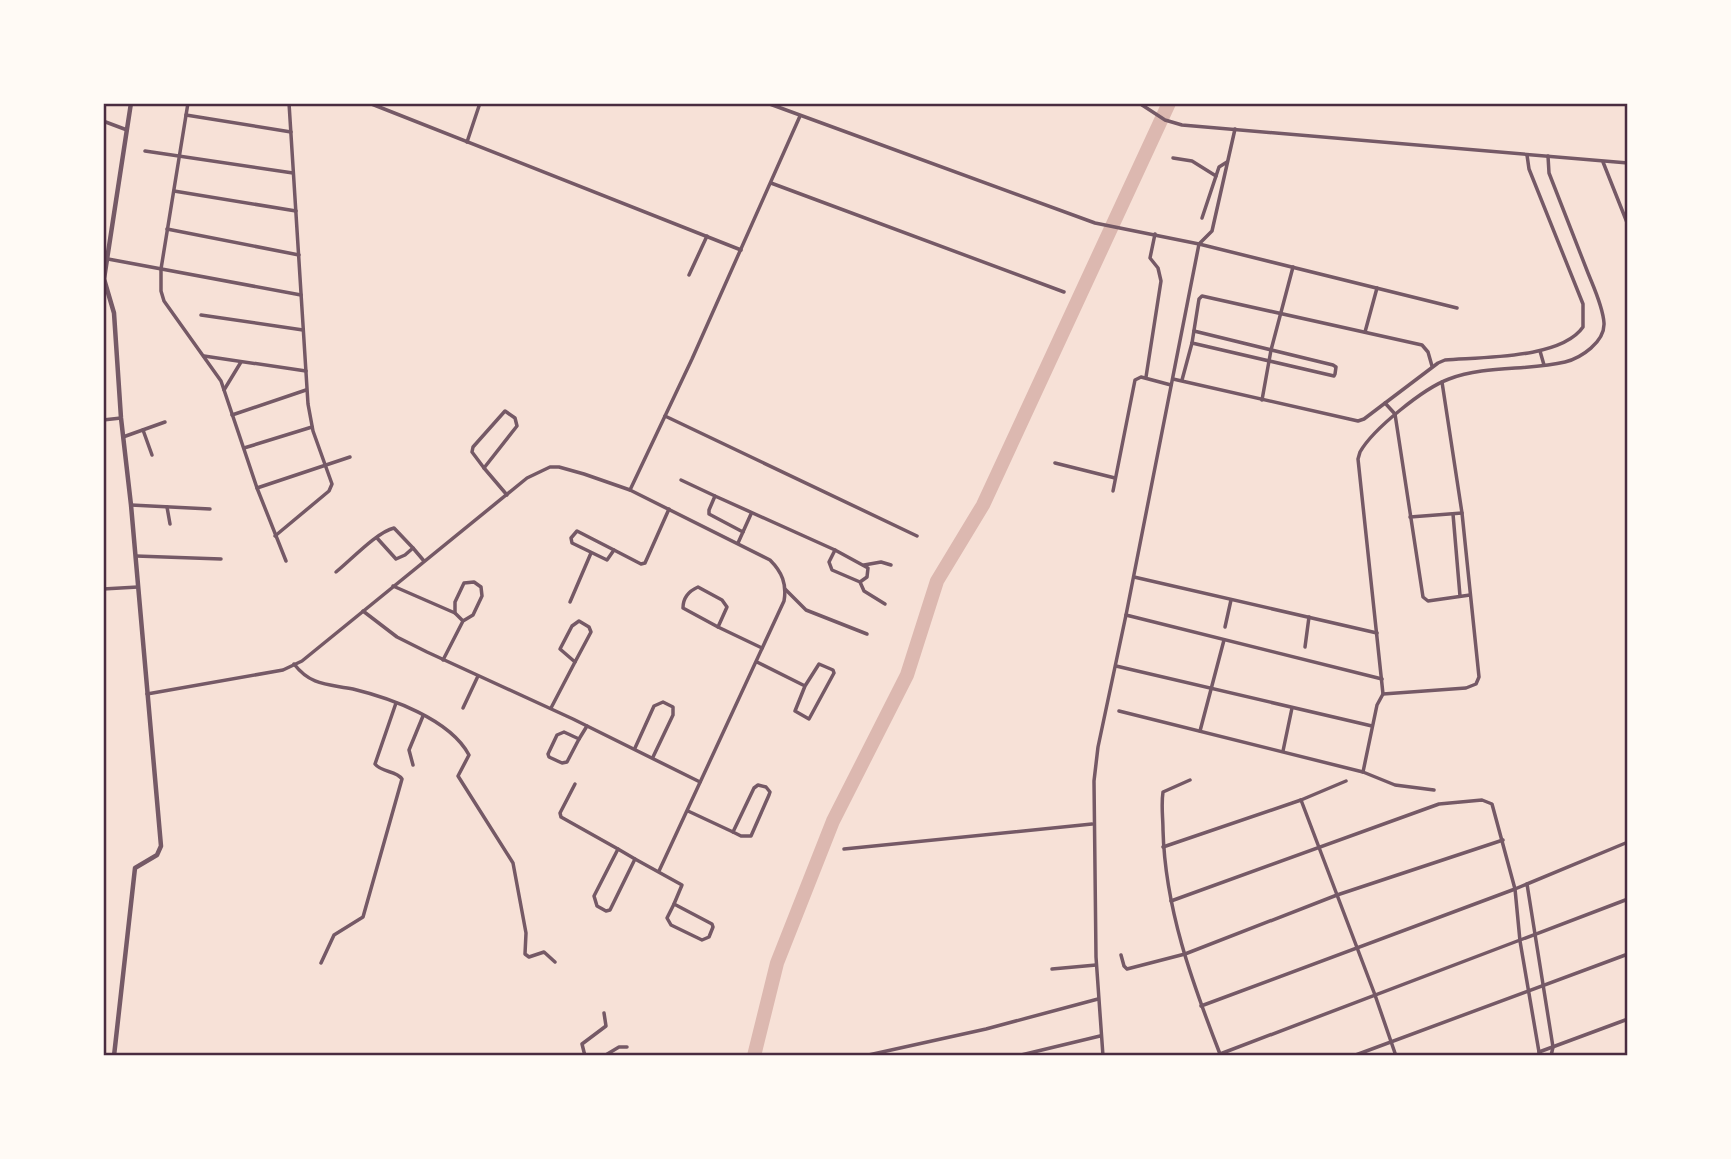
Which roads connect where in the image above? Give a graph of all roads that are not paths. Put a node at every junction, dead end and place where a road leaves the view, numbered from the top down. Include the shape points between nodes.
1 (131, 103) edge
2 (188, 103) edge
3 (289, 103) edge
4 (369, 103) edge
5 (480, 103) edge
6 (767, 103) edge
7 (1139, 103) edge
8 (186, 115) junction
9 (800, 116) junction
10 (103, 121) edge
11 (1235, 129) junction
12 (127, 130) junction
13 (290, 132) junction
14 (467, 142) junction
15 (145, 151) dead end
16 (180, 155) junction
17 (1527, 155) junction
18 (1548, 156) junction
19 (1172, 158) dead end
20 (1603, 161) junction
21 (1228, 162) junction
22 (1628, 163) edge
23 (293, 173) junction
24 (1216, 176) junction
25 (771, 183) junction
26 (174, 191) junction
27 (296, 211) junction
28 (1202, 218) dead end
29 (1628, 225) edge
30 (167, 229) junction
31 (1155, 234) junction
32 (707, 236) junction
33 (1199, 243) junction
34 (741, 250) junction
35 (299, 255) junction
36 (107, 259) junction
37 (1293, 267) junction
38 (161, 269) junction
39 (689, 275) dead end
40 (1377, 288) junction
41 (1064, 292) dead end
42 (301, 295) junction
43 (1457, 309) dead end
44 (1282, 312) junction
45 (201, 315) dead end
46 (303, 330) junction
47 (1194, 331) junction
48 (1366, 332) junction
49 (1192, 343) junction
50 (1271, 350) junction
51 (1540, 350) junction
52 (203, 356) junction
53 (1269, 360) junction
54 (241, 362) junction
55 (1544, 365) junction
56 (1432, 366) junction
57 (306, 371) junction
58 (1146, 378) junction
59 (1173, 379) junction
60 (1182, 381) junction
61 (1442, 382) junction
62 (1171, 385) junction
63 (224, 390) junction
64 (307, 390) junction
65 (1262, 400) junction
66 (1385, 403) junction
67 (1395, 414) junction
68 (232, 415) junction
69 (665, 416) junction
70 (121, 418) junction
71 (103, 420) edge
72 (165, 422) dead end
73 (312, 426) junction
74 (143, 430) junction
75 (123, 437) junction
76 (243, 448) junction
77 (152, 455) dead end
78 (350, 457) dead end
79 (1055, 463) dead end
80 (324, 465) junction
81 (484, 468) junction
82 (1115, 478) junction
83 (681, 480) dead end
84 (257, 488) junction
85 (629, 490) junction
86 (1113, 491) dead end
87 (506, 495) junction
88 (715, 496) junction
89 (131, 505) junction
90 (167, 507) junction
91 (210, 509) dead end
92 (669, 509) junction
93 (1462, 513) junction
94 (751, 514) junction
95 (1453, 514) junction
96 (1410, 517) junction
97 (170, 524) dead end
98 (743, 532) junction
99 (917, 536) dead end
100 (275, 537) junction
101 (377, 538) junction
102 (737, 543) junction
103 (413, 548) junction
104 (614, 550) junction
105 (835, 550) junction
106 (591, 553) junction
107 (135, 556) junction
108 (221, 559) dead end
109 (286, 561) dead end
110 (424, 561) junction
111 (863, 565) junction
112 (891, 565) dead end
113 (336, 572) dead end
114 (1134, 577) junction
115 (860, 582) junction
116 (393, 586) junction
117 (138, 587) junction
118 (103, 589) edge
119 (785, 589) junction
120 (1471, 595) junction
121 (1460, 596) junction
122 (1231, 600) junction
123 (570, 602) dead end
124 (885, 604) dead end
125 (363, 611) junction
126 (455, 613) junction
127 (1126, 615) junction
128 (1309, 617) junction
129 (463, 621) junction
130 (718, 627) junction
131 (1225, 628) dead end
132 (1377, 633) junction
133 (867, 634) dead end
134 (1224, 640) junction
135 (1305, 647) dead end
136 (762, 648) junction
137 (443, 660) junction
138 (575, 662) junction
139 (756, 662) junction
140 (294, 664) junction
141 (1116, 666) junction
142 (478, 676) junction
143 (1382, 679) junction
144 (805, 686) junction
145 (1210, 689) junction
146 (147, 694) junction
147 (1383, 694) junction
148 (396, 703) junction
149 (464, 708) dead end
150 (551, 708) junction
151 (1292, 708) junction
152 (1119, 711) dead end
153 (423, 716) junction
154 (587, 726) junction
155 (1371, 726) junction
156 (1200, 731) junction
157 (579, 739) junction
158 (635, 748) junction
159 (1283, 751) junction
160 (653, 757) junction
161 (413, 765) dead end
162 (1363, 772) junction
163 (1189, 780) dead end
164 (1346, 781) dead end
165 (700, 782) junction
166 (575, 784) dead end
167 (1434, 790) dead end
168 (1301, 800) junction
169 (688, 811) junction
170 (1093, 824) junction
171 (733, 832) junction
172 (1503, 840) junction
173 (1628, 842) edge
174 (1163, 847) junction
175 (1319, 847) junction
176 (618, 849) junction
177 (844, 849) dead end
178 (635, 859) junction
179 (659, 871) junction
180 (1527, 884) junction
181 (1515, 889) junction
182 (1338, 895) junction
183 (1628, 899) edge
184 (1171, 901) junction
185 (674, 904) junction
186 (1536, 934) junction
187 (1520, 941) junction
188 (1357, 947) junction
189 (1185, 954) junction
190 (1628, 954) edge
191 (1121, 955) dead end
192 (555, 962) dead end
193 (321, 963) dead end
194 (1096, 965) junction
195 (1052, 969) dead end
196 (1544, 985) junction
197 (1530, 990) junction
198 (1375, 995) junction
199 (1098, 999) junction
200 (1201, 1006) junction
201 (604, 1013) dead end
202 (1628, 1019) edge
203 (1100, 1036) junction
204 (1391, 1042) junction
205 (627, 1047) dead end
206 (1553, 1047) junction
207 (1541, 1054) edge
208 (1221, 1055) edge
209 (114, 1056) edge
210 (585, 1056) edge
211 (604, 1056) edge
212 (864, 1056) edge
213 (1017, 1056) edge
214 (1103, 1056) edge
215 (1353, 1056) edge
216 (1396, 1056) edge
217 (1551, 1056) edge

1 - 12 street
2 - 8 street
3 - 13 street
4 - 14 street
5 - 14 street
6 - 9 street
7 - 11 street via 1182,125
8 - 13 street
8 - 16 street
9 - 25 street
9 - 31 street via 1095,223
10 - 12 street
11 - 17 street
11 - 21 street
12 - 36 street
13 - 23 street
14 - 32 street
15 - 16 street
16 - 23 street
16 - 26 street
17 - 18 street
17 - 51 street via 1585,316 1583,327 1571,340
18 - 20 street
18 - 55 street via 1549,173 1604,324 1592,348 1568,362
19 - 24 street via 1192,161
20 - 22 street
20 - 29 street
21 - 24 street
21 - 33 street via 1210,234
23 - 27 street
24 - 28 street
25 - 34 street
25 - 41 street
26 - 27 street
26 - 30 street
27 - 35 street
30 - 35 street
30 - 38 street
31 - 33 street
31 - 58 street via 1149,254 1161,281
32 - 34 street
32 - 39 street
33 - 37 street
33 - 59 street
34 - 69 street
35 - 42 street
36 - 38 street
36 - 70 street via 104,278 114,313
37 - 40 street
37 - 44 street
38 - 42 street
38 - 52 street via 164,301
40 - 43 street
40 - 48 street
42 - 46 street
44 - 47 street via 1202,296
44 - 48 street
44 - 50 street
45 - 46 street
46 - 57 street
47 - 49 street
47 - 50 street
48 - 56 street via 1422,345
49 - 53 street
49 - 60 street
50 - 53 street
50 - 53 street via 1334,365 1335,374
51 - 55 street
51 - 56 street via 1445,360
52 - 54 street
52 - 63 street
53 - 65 street
54 - 57 street
54 - 63 street
55 - 61 street
56 - 66 street
57 - 64 street
58 - 62 street
58 - 82 street via 1135,380
59 - 60 street
59 - 62 street
60 - 65 street
61 - 67 street
61 - 93 street
62 - 114 street
63 - 68 street
64 - 68 street
64 - 73 street
65 - 66 street via 1358,421
66 - 67 street
67 - 96 street
67 - 132 street via 1363,446 1358,459
68 - 76 street
69 - 85 street
69 - 99 street
70 - 71 street
70 - 75 street
72 - 74 street
73 - 76 street
73 - 80 street
74 - 75 street
74 - 77 street
75 - 89 street
76 - 84 street
78 - 80 street
79 - 82 street
80 - 84 street
80 - 100 street via 331,488
81 - 81 street via 472,447 505,411 517,426
81 - 87 street
82 - 86 street
83 - 88 street
84 - 100 street
85 - 87 street via 550,467
85 - 92 street
87 - 110 street
88 - 94 street
88 - 98 street via 709,514
89 - 90 street
89 - 107 street
90 - 91 street
90 - 97 street
92 - 102 street
92 - 104 street via 645,564
93 - 95 street
93 - 120 street
94 - 98 street
94 - 105 street
95 - 96 street
95 - 121 street
96 - 121 street via 1425,600
98 - 102 street
100 - 109 street
101 - 103 street via 394,528
101 - 103 street via 396,559
101 - 113 street
102 - 119 street via 770,560 783,576
103 - 110 street
104 - 106 street via 605,561
104 - 106 street via 575,533 572,543
105 - 111 street
105 - 115 street via 829,562 832,570
106 - 123 street
107 - 108 street
107 - 117 street
110 - 116 street
111 - 112 street
111 - 115 street via 869,571
114 - 122 street
114 - 127 street
115 - 124 street via 867,593
116 - 125 street
116 - 126 street
117 - 118 street
117 - 146 street
119 - 133 street via 806,610
119 - 136 street
120 - 121 street
120 - 147 street via 1476,684
122 - 128 street
122 - 131 street
125 - 137 street via 397,637
125 - 140 street
126 - 129 street
126 - 129 street via 464,583 478,584 482,596 473,615
127 - 134 street
127 - 141 street
128 - 132 street
128 - 135 street
129 - 137 street
130 - 130 street via 683,608 690,590 698,587 725,604
130 - 136 street
132 - 143 street
134 - 143 street
134 - 145 street
136 - 139 street
137 - 142 street
138 - 138 street via 591,632 579,621 560,649
138 - 150 street
139 - 144 street
139 - 165 street
140 - 146 street via 283,670
140 - 148 street via 307,679
141 - 145 street
141 - 170 street via 1098,747
142 - 149 street
142 - 150 street
143 - 147 street
144 - 144 street via 796,711 809,719 833,670 819,664
145 - 151 street
145 - 156 street
146 - 209 street via 161,846 157,855 135,868
147 - 155 street
148 - 153 street
148 - 193 street via 375,764 402,779 386,840 363,917 334,934
150 - 154 street
151 - 155 street
151 - 159 street
152 - 156 street
153 - 161 street via 409,751
153 - 192 street via 454,735 469,755 458,776 513,863 526,933 525,954 544,952
154 - 157 street
154 - 158 street
155 - 162 street
156 - 159 street
157 - 157 street via 562,764 548,754 560,733
158 - 160 street
158 - 160 street via 654,706 663,702 673,707 673,715
159 - 162 street
160 - 165 street
162 - 167 street via 1395,785
163 - 174 street via 1163,792
164 - 168 street
165 - 169 street
166 - 176 street via 561,817
168 - 174 street
168 - 175 street
169 - 171 street
169 - 179 street
170 - 177 street
170 - 194 street
171 - 171 street via 751,836 770,792 766,787 754,788
172 - 175 street via 1492,804 1482,800 1439,804
172 - 181 street
172 - 182 street
173 - 180 street
174 - 184 street
175 - 182 street
175 - 184 street
176 - 178 street
176 - 178 street via 594,896 601,909 610,910
178 - 179 street
179 - 185 street via 682,885
180 - 181 street
180 - 186 street
181 - 187 street
181 - 188 street
182 - 188 street
182 - 189 street
183 - 186 street
184 - 189 street
185 - 185 street via 667,919 671,925 702,940 709,937 712,923
186 - 187 street
186 - 196 street
187 - 197 street
187 - 198 street
188 - 198 street
188 - 200 street
189 - 191 street via 1128,969
189 - 200 street
190 - 196 street
194 - 195 street
194 - 199 street
196 - 197 street
196 - 206 street
197 - 204 street
197 - 207 street
198 - 204 street
198 - 208 street
199 - 203 street
199 - 212 street
200 - 208 street
201 - 210 street via 606,1026 582,1044
202 - 206 street
203 - 213 street
203 - 214 street
204 - 215 street
204 - 216 street
205 - 211 street
206 - 207 street
206 - 217 street

